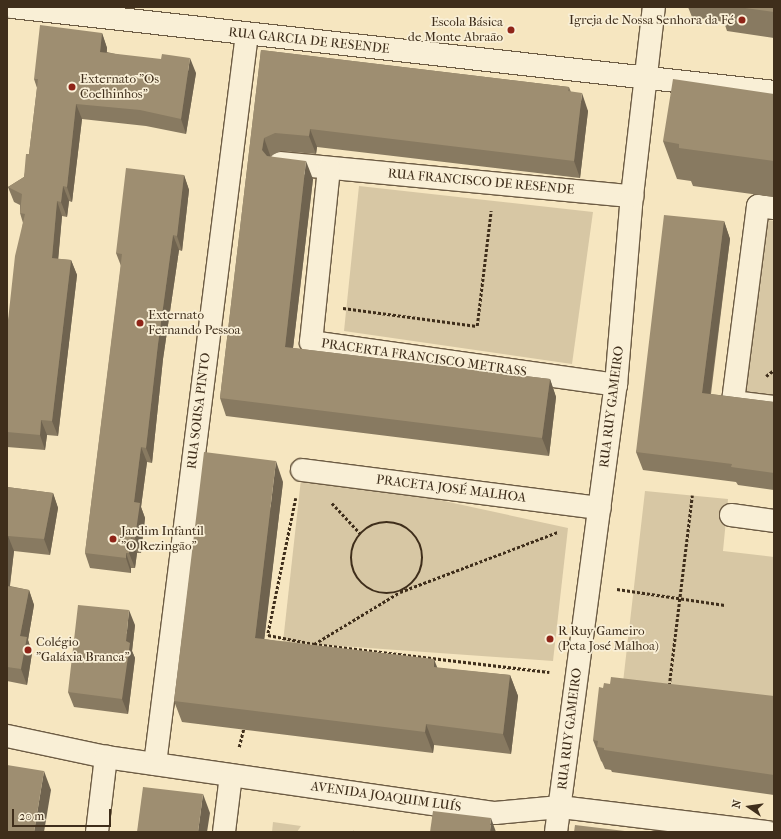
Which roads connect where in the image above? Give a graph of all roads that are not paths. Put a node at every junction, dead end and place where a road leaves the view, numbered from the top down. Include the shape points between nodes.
1 (12, 7) edge
2 (654, 7) edge
3 (247, 34) junction
4 (646, 78) junction
5 (774, 92) edge
6 (280, 163) edge
7 (329, 168) junction
8 (632, 196) junction
9 (774, 208) edge
10 (616, 384) junction
11 (774, 407) edge
12 (302, 470) road end
13 (600, 508) junction
14 (731, 515) dead end
15 (774, 521) edge
16 (7, 736) edge
17 (106, 757) junction
18 (155, 764) junction
19 (231, 775) junction
20 (560, 807) junction
21 (681, 827) edge
22 (96, 832) edge
23 (224, 832) edge
24 (556, 832) edge
25 (768, 832) edge

1 - 3 street, RUA GARCIA DE RESENDE
2 - 4 street, RUA RUY GAMEIRO
3 - 4 street, RUA GARCIA DE RESENDE
3 - 18 street, RUA SOUSA PINTO
4 - 5 street, RUA GARCIA DE RESENDE
4 - 8 street, RUA RUY GAMEIRO
6 - 7 street
7 - 8 street, RUA FRANCISCO DE RESENDE
7 - 10 street, PRACERTA FRANCISCO METRASS via 311,342
8 - 10 street, RUA RUY GAMEIRO
9 - 11 street via 758,206 733,402
10 - 13 street, RUA RUY GAMEIRO
12 - 13 street, PRACETA JOSÉ MALHOA
13 - 20 street, RUA RUY GAMEIRO
14 - 15 street
16 - 17 street, AVENIDA JOAQUIM LUÍS
17 - 18 street, AVENIDA JOAQUIM LUÍS
17 - 22 street
18 - 19 street, AVENIDA JOAQUIM LUÍS
19 - 20 street, AVENIDA JOAQUIM LUÍS via 495,813
19 - 23 street
20 - 21 street, AVENIDA JOAQUIM LUÍS
20 - 24 street, RUA RUY GAMEIRO
21 - 25 street, AVENIDA JOAQUIM LUÍS

